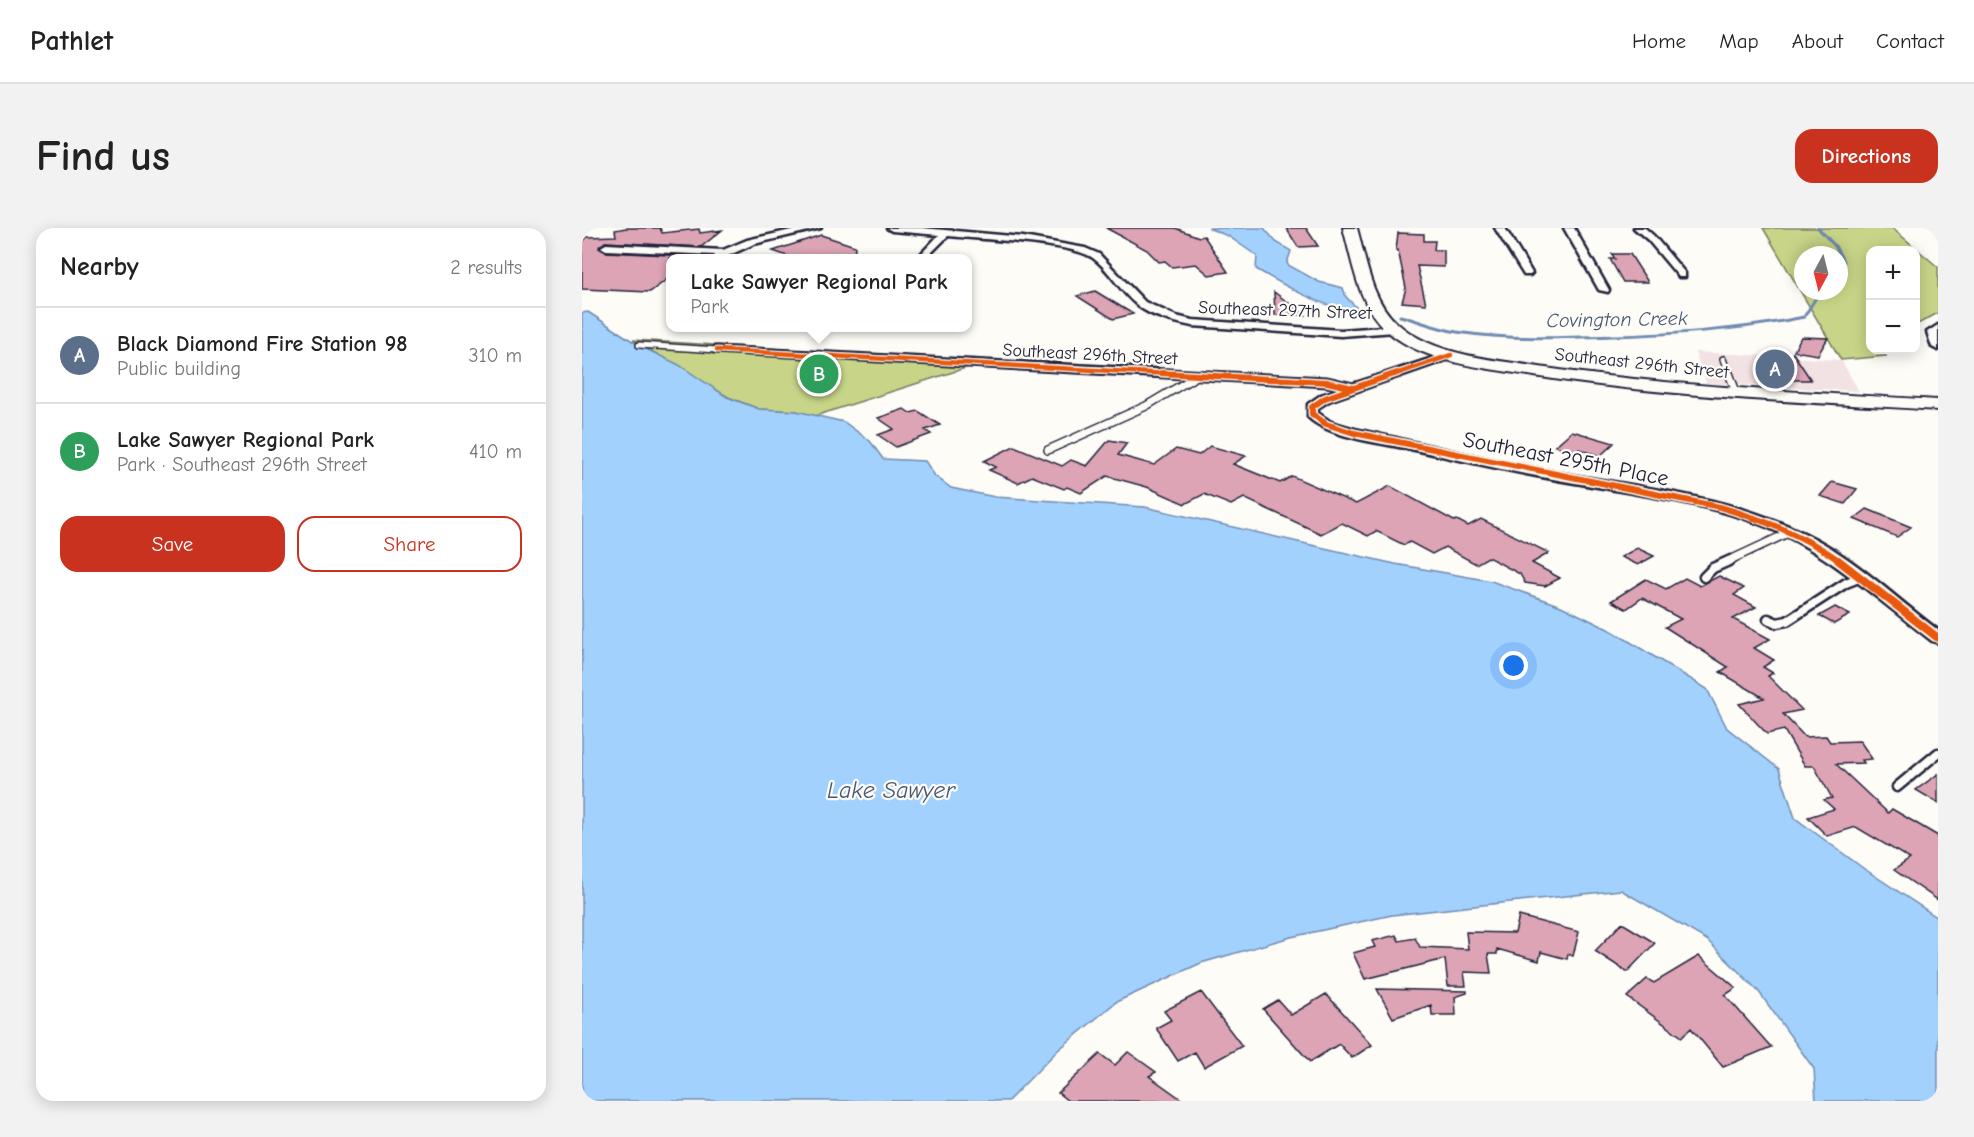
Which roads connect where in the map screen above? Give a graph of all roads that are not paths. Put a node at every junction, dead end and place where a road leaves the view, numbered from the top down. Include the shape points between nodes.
1 (816, 228) edge
2 (891, 228) edge
3 (1350, 228) edge
4 (1500, 228) edge
5 (1569, 228) edge
6 (1639, 228) edge
7 (942, 231) edge
8 (606, 247) dead end
9 (695, 254) edge
10 (725, 254) edge
11 (924, 254) edge
12 (1527, 273) dead end
13 (1682, 275) dead end
14 (1604, 290) dead end
15 (1938, 328) edge
16 (1395, 329) junction
17 (639, 345) dead end
18 (717, 350) joint
19 (1936, 350) edge
20 (1451, 355) junction
21 (1723, 359) dead end
22 (1200, 374) junction
23 (1353, 388) junction
24 (1736, 392) junction
25 (1938, 405) edge
26 (1048, 450) dead end
27 (1790, 532) junction
28 (1704, 577) dead end
29 (1861, 577) junction
30 (1768, 619) dead end
31 (1938, 638) edge
32 (1938, 753) edge
33 (1897, 787) dead end

1 - 10 street via 760,240
2 - 7 street
3 - 16 street via 1374,305
4 - 12 street
5 - 14 street
6 - 13 street
7 - 11 street
7 - 16 street, Southeast 297th Street via 1063,246 1096,256 1142,304 1172,318 1210,326 1341,333
8 - 9 street
15 - 19 street via 1932,333
16 - 20 street, Southeast 296th Street
17 - 18 lane
18 - 22 street, Southeast 296th Street
20 - 23 street, Southeast 295th Place
20 - 24 street, Southeast 296th Street via 1540,372
21 - 24 lane
22 - 23 street, Southeast 296th Street via 1327,381
22 - 26 lane via 1146,406
23 - 27 street, Southeast 295th Place via 1317,403 1310,410 1312,414 1330,426 1354,433 1678,498
24 - 25 street, Southeast 296th Street
27 - 28 lane via 1713,568
27 - 29 street, Southeast 295th Place
29 - 30 lane via 1787,621 1777,623
29 - 31 street, Southeast 295th Place
32 - 33 lane

